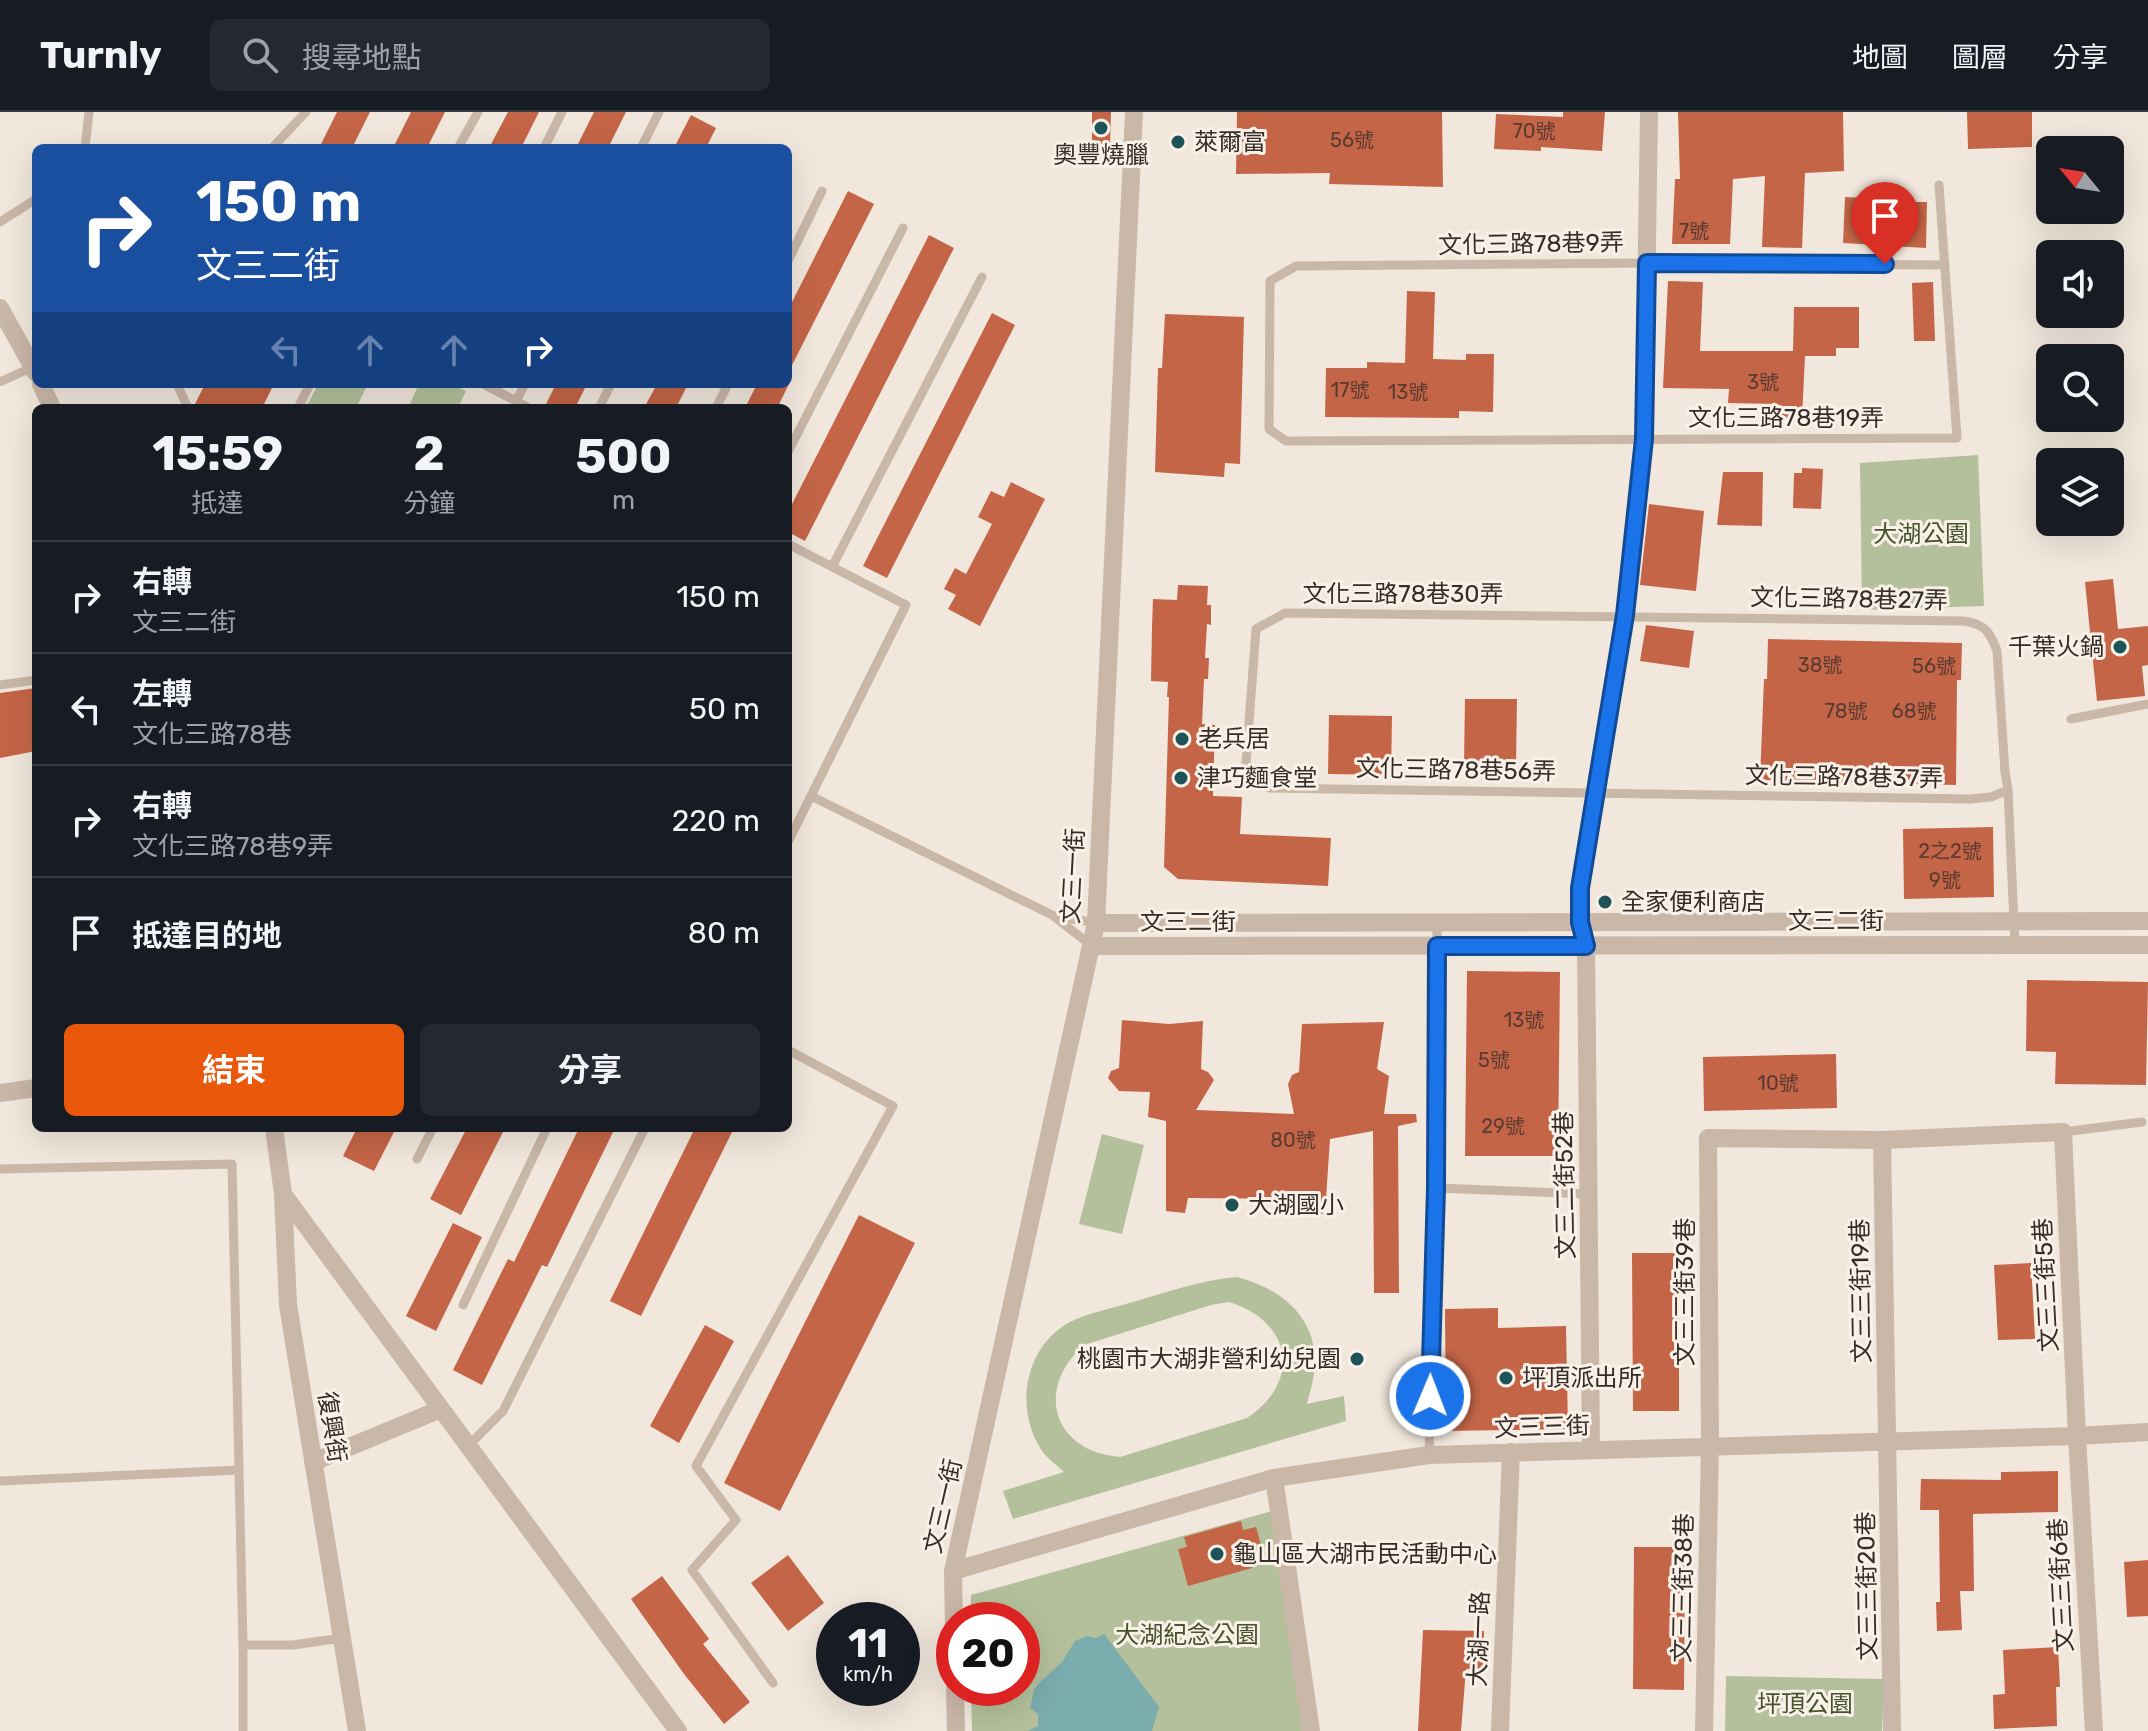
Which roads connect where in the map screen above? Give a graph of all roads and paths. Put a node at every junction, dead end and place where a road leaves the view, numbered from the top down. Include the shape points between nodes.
1 (89, 112) edge
2 (306, 112) edge
3 (478, 112) edge
4 (562, 112) edge
5 (659, 112) edge
6 (1134, 112) edge
7 (1649, 112) edge
8 (85, 144) edge
9 (276, 144) edge
10 (460, 144) edge
11 (546, 144) edge
12 (643, 144) edge
13 (1939, 185) dead end
14 (822, 191) dead end
15 (32, 202) edge
16 (0, 222) edge
17 (903, 228) dead end
18 (792, 253) edge
19 (1647, 263) junction
20 (1945, 265) junction
21 (982, 277) dead end
22 (0, 308) edge
23 (32, 365) edge
24 (32, 375) edge
25 (0, 382) edge
26 (489, 388) edge
27 (515, 404) edge
28 (1269, 429) joint
29 (1644, 439) junction
30 (792, 444) edge
31 (792, 546) edge
32 (832, 567) junction
33 (1625, 615) junction
34 (32, 681) edge
35 (0, 685) edge
36 (1250, 700) joint
37 (2148, 704) edge
38 (2071, 719) dead end
39 (2008, 790) junction
40 (1596, 791) junction
41 (811, 796) junction
42 (792, 834) edge
43 (1052, 915) junction
44 (2014, 921) junction
45 (2148, 921) edge
46 (1437, 922) junction
47 (1580, 922) junction
48 (1096, 923) junction
49 (2015, 945) junction
50 (2148, 945) edge
51 (1092, 946) junction
52 (1437, 946) junction
53 (1586, 946) junction
54 (792, 1052) edge
55 (32, 1089) edge
56 (0, 1093) edge
57 (2142, 1122) dead end
58 (275, 1132) edge
59 (431, 1132) edge
60 (545, 1132) edge
61 (643, 1132) edge
62 (2063, 1132) junction
63 (1882, 1140) junction
64 (417, 1159) dead end
65 (0, 1169) edge
66 (1436, 1188) junction
67 (283, 1194) junction
68 (1590, 1194) junction
69 (463, 1305) dead end
70 (441, 1409) junction
71 (2148, 1432) edge
72 (2077, 1436) junction
73 (1889, 1440) junction
74 (468, 1446) junction
75 (1710, 1446) junction
76 (1591, 1449) junction
77 (1511, 1452) junction
78 (1429, 1455) junction
79 (313, 1462) junction
80 (239, 1470) junction
81 (1274, 1478) junction
82 (0, 1481) edge
83 (953, 1571) junction
84 (954, 1602) edge
85 (342, 1638) junction
86 (243, 1645) junction
87 (773, 1683) dead end
88 (955, 1706) edge
89 (243, 1731) edge
90 (357, 1731) edge
91 (678, 1731) edge
92 (956, 1731) edge
93 (1311, 1731) edge
94 (1500, 1731) edge
95 (1704, 1731) edge
96 (1892, 1731) edge
97 (2094, 1731) edge

1 - 8 lane
2 - 9 lane
3 - 10 lane
4 - 11 lane
5 - 12 lane
6 - 48 street, 文三一街
7 - 19 street, 文三二街52巷
13 - 20 lane, 文化三路78巷19弄
14 - 18 lane
15 - 16 lane
17 - 30 lane
19 - 20 lane, 文化三路78巷9弄
19 - 28 lane, 文化三路78巷9弄 via 1296,266 1270,281
19 - 29 street, 文三二街52巷
20 - 29 lane, 文化三路78巷19弄 via 1957,438
21 - 32 lane
22 - 23 street
24 - 25 lane
26 - 27 lane
28 - 29 lane, 文化三路78巷19弄 via 1286,441
29 - 33 street, 文三二街52巷
31 - 32 lane
32 - 41 lane via 906,605
33 - 36 lane, 文化三路78巷30弄 via 1285,613 1256,629
33 - 39 lane, 文化三路78巷27弄 via 1979,623 1991,633 1997,651
33 - 40 street, 文三二街52巷
34 - 35 lane
36 - 40 lane, 文化三路78巷56弄 via 1246,763 1269,788
37 - 38 lane
39 - 40 lane, 文化三路78巷37弄 via 1970,799
39 - 44 lane
40 - 47 street, 文三二街52巷 via 1580,888
41 - 42 lane
41 - 43 lane
43 - 48 lane
43 - 51 lane
44 - 45 street, 文三二街
44 - 47 street, 文三二街
44 - 49 lane
46 - 47 street, 文三二街
46 - 48 street, 文三二街
46 - 52 lane
47 - 53 street, 文三二街52巷
48 - 51 street, 文三一街
49 - 50 street, 文三二街
49 - 53 street, 文三二街
51 - 52 street, 文三二街
51 - 83 street, 文三一街
52 - 53 street, 文三二街
52 - 66 lane
53 - 68 street, 文三二街52巷
54 - 87 lane via 893,1106 696,1466 736,1520 692,1570
55 - 56 street
57 - 62 lane
58 - 67 street, 復興街
59 - 64 lane
60 - 69 lane
61 - 74 lane via 503,1411
62 - 63 street
62 - 72 street, 文三三街5巷
63 - 73 street, 文三三街19巷
63 - 75 street, 文三三街39巷 via 1708,1138
65 - 80 lane via 232,1164
66 - 68 lane
66 - 78 lane
67 - 70 street
67 - 79 street, 復興街 via 288,1305
68 - 76 street, 文三二街52巷
70 - 74 street
70 - 79 street
71 - 72 street, 文三三街
72 - 73 street, 文三三街
72 - 97 street, 文三三街6巷
73 - 75 street, 文三三街
73 - 96 street, 文三三街20巷
74 - 91 street
75 - 76 street, 文三三街
75 - 95 street, 文三三街38巷
76 - 77 street, 文三三街
77 - 78 street, 文三三街
77 - 94 street, 大湖一路
78 - 81 street, 文三三街
79 - 85 street, 復興街
80 - 82 lane
80 - 86 lane
81 - 83 street, 文三三街
81 - 93 street
83 - 84 street, 文三一街
85 - 86 lane
85 - 90 street, 復興街
86 - 89 lane
88 - 92 street

